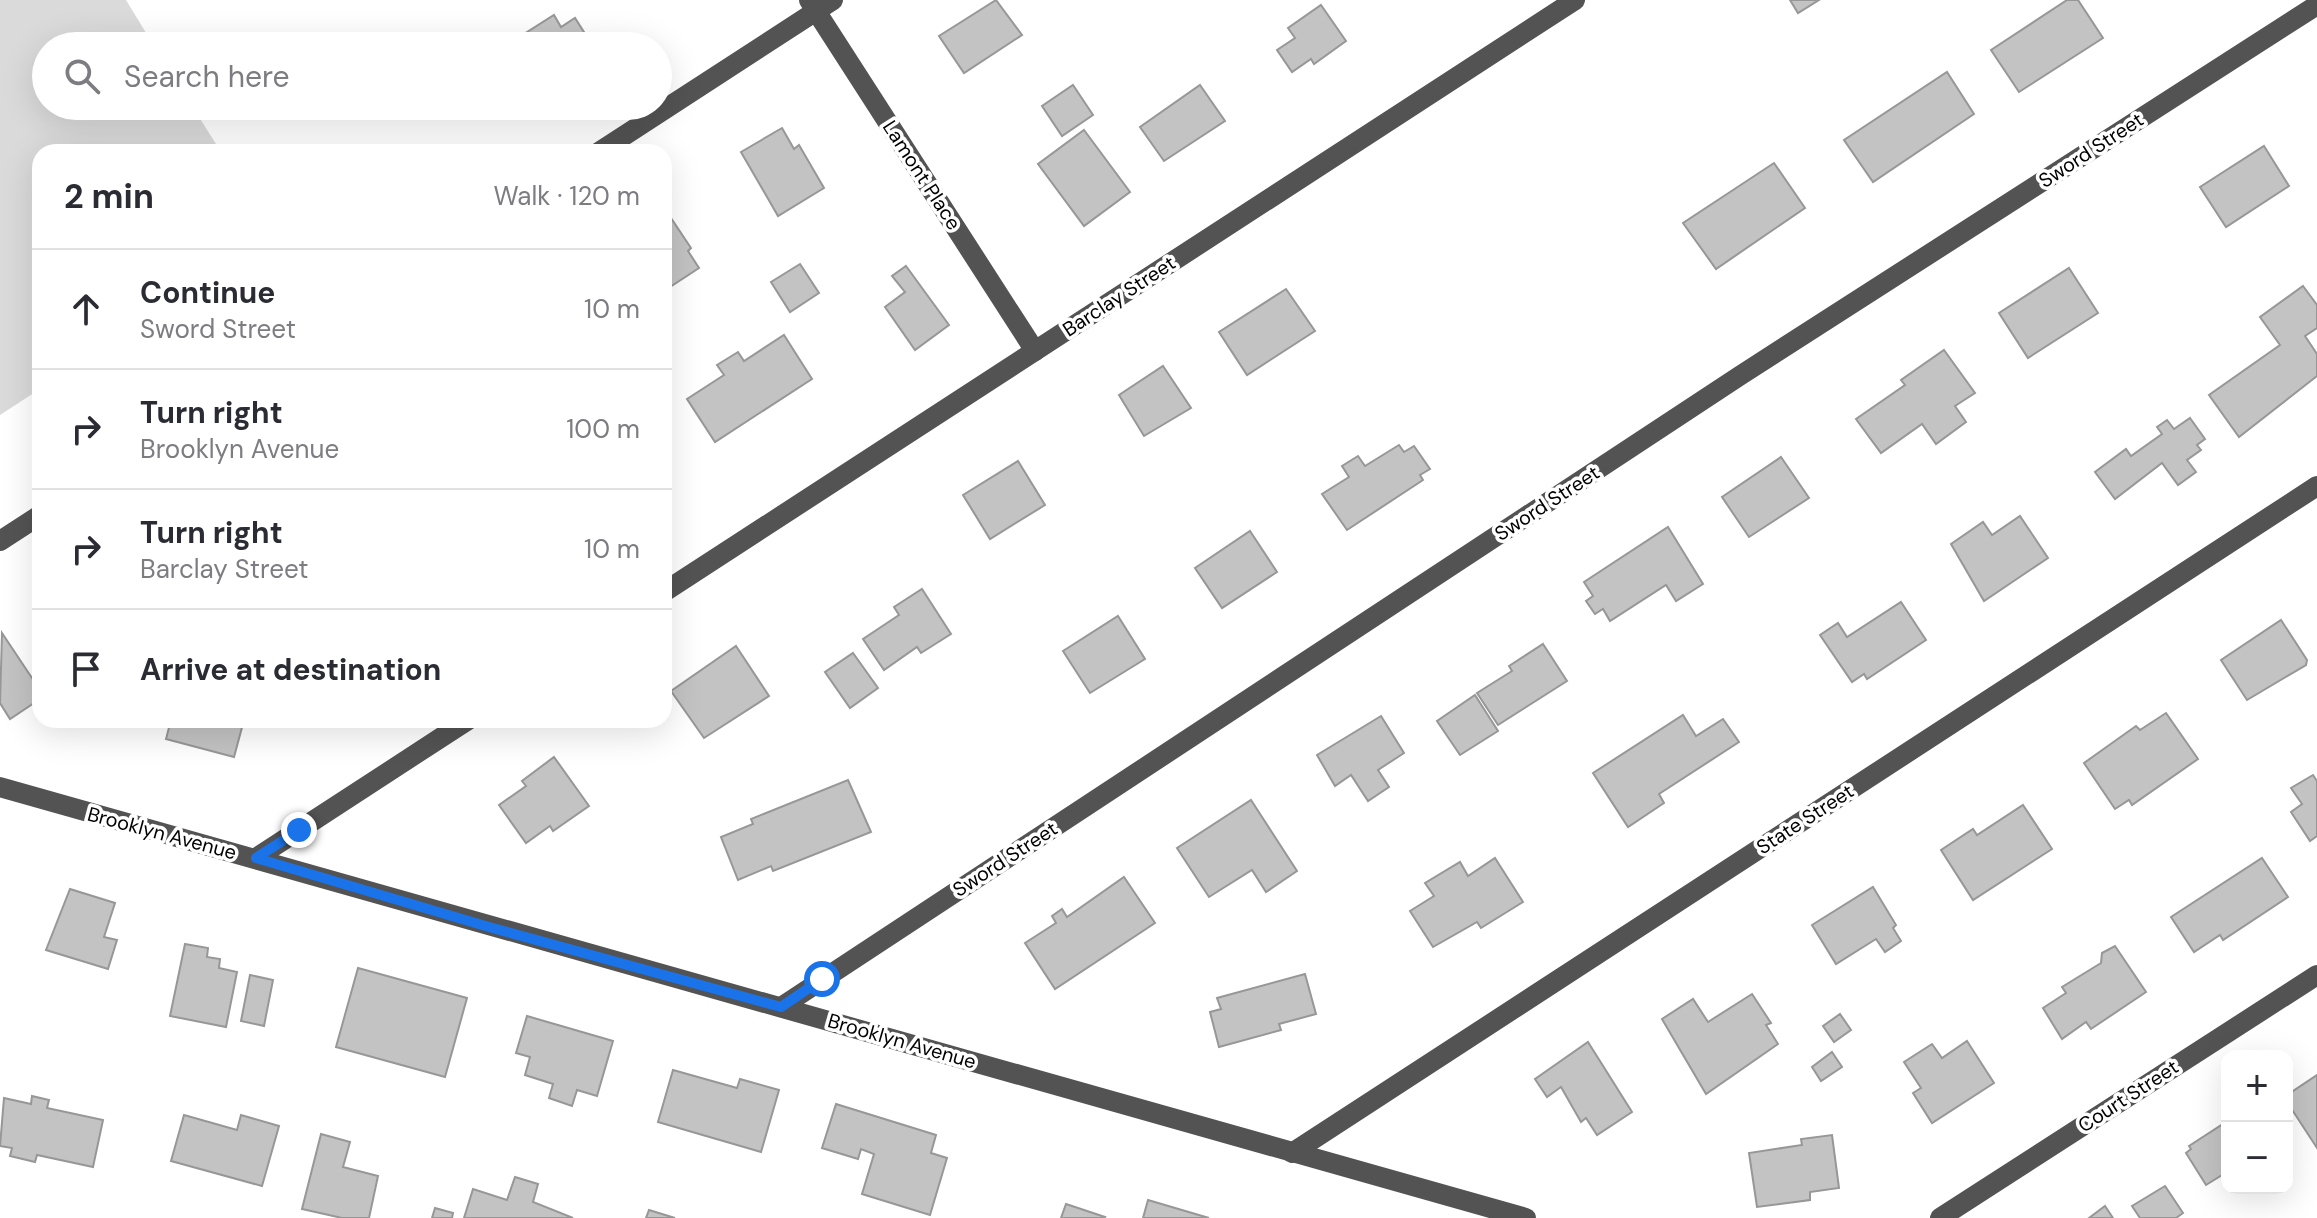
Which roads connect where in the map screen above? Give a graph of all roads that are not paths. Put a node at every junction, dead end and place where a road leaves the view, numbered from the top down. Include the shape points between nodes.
1 (1575, 0) edge
2 (819, 4) edge
3 (2317, 5) edge
4 (672, 103) edge
5 (647, 120) edge
6 (611, 144) edge
7 (1035, 351) junction
8 (2317, 486) edge
9 (32, 520) edge
10 (0, 541) edge
11 (672, 587) edge
12 (456, 728) edge
13 (0, 787) edge
14 (256, 858) junction
15 (2317, 975) edge
16 (781, 1007) junction
17 (1292, 1153) junction
18 (1526, 1218) edge
19 (1940, 1218) edge

1 - 7 street, Barclay Street
2 - 4 street
2 - 7 street, Lamont Place
3 - 16 street, Sword Street via 1741,375
5 - 6 street
7 - 11 street, Barclay Street
8 - 17 street, State Street
9 - 10 street
12 - 14 street
13 - 14 street, Brooklyn Avenue
14 - 16 street, Brooklyn Avenue
15 - 19 street, Court Street
16 - 17 street, Brooklyn Avenue
17 - 18 street, Brooklyn Avenue

